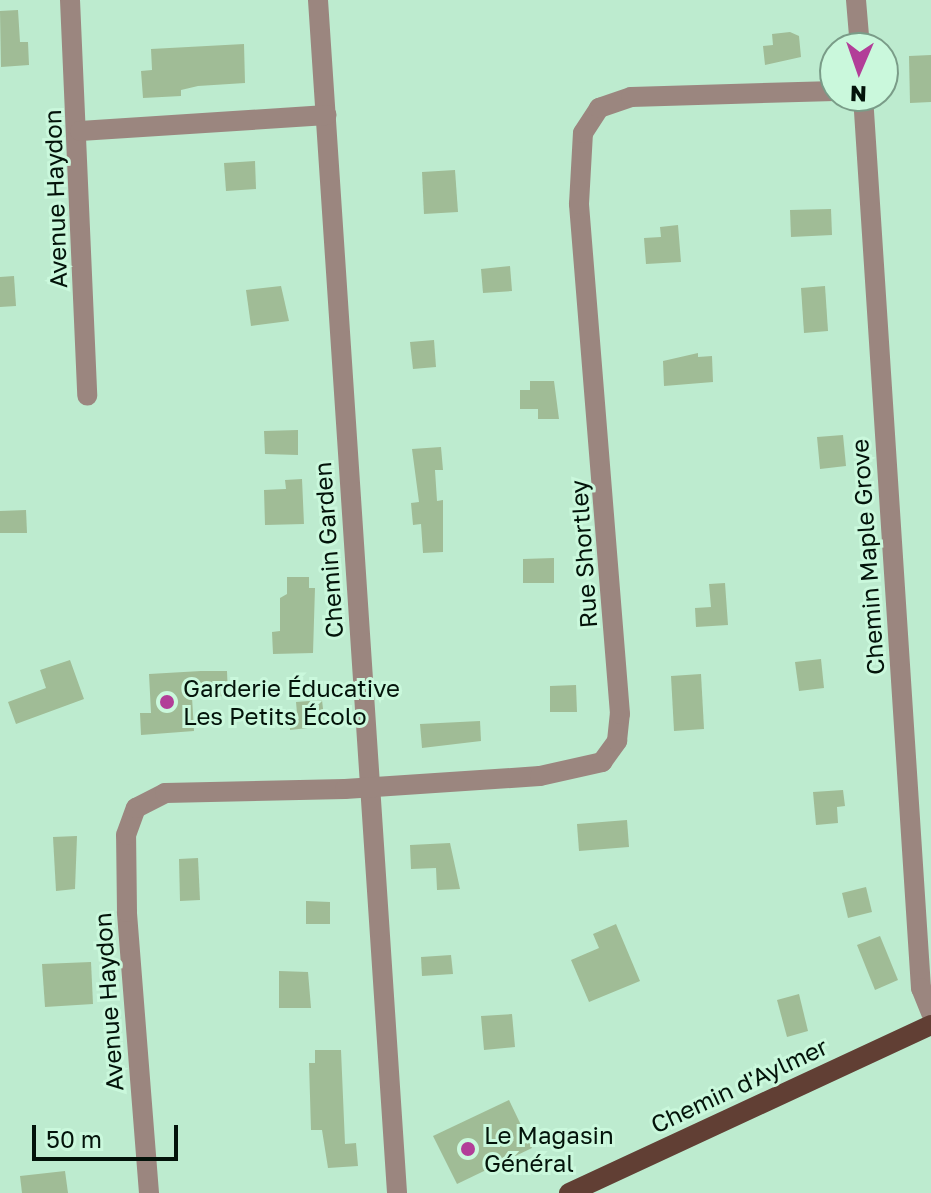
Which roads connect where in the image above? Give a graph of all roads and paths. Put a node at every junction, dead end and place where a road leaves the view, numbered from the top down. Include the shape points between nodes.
1 (70, 0) edge
2 (318, 0) edge
3 (856, 0) edge
4 (859, 32) edge
5 (819, 91) edge
6 (864, 112) edge
7 (326, 115) junction
8 (80, 131) junction
9 (87, 396) dead end
10 (370, 788) junction
11 (136, 808) joint
12 (931, 1013) edge
13 (931, 1025) edge
14 (149, 1193) edge
15 (397, 1193) edge
16 (569, 1193) edge

1 - 8 street, Avenue Haydon
2 - 7 street, Chemin Garden
3 - 4 street
5 - 10 street, Rue Shortley via 631,97 612,100 588,119 578,153 579,204 610,544 617,741 602,762 567,774
6 - 12 street, Chemin Maple Grove via 921,988
7 - 8 street
7 - 10 street, Chemin Garden
8 - 9 street, Avenue Haydon
10 - 11 street, Rue Shortley via 165,793
10 - 15 street, Chemin Garden
11 - 14 street, Avenue Haydon via 126,835 127,912
13 - 16 main road, Chemin d'Aylmer

